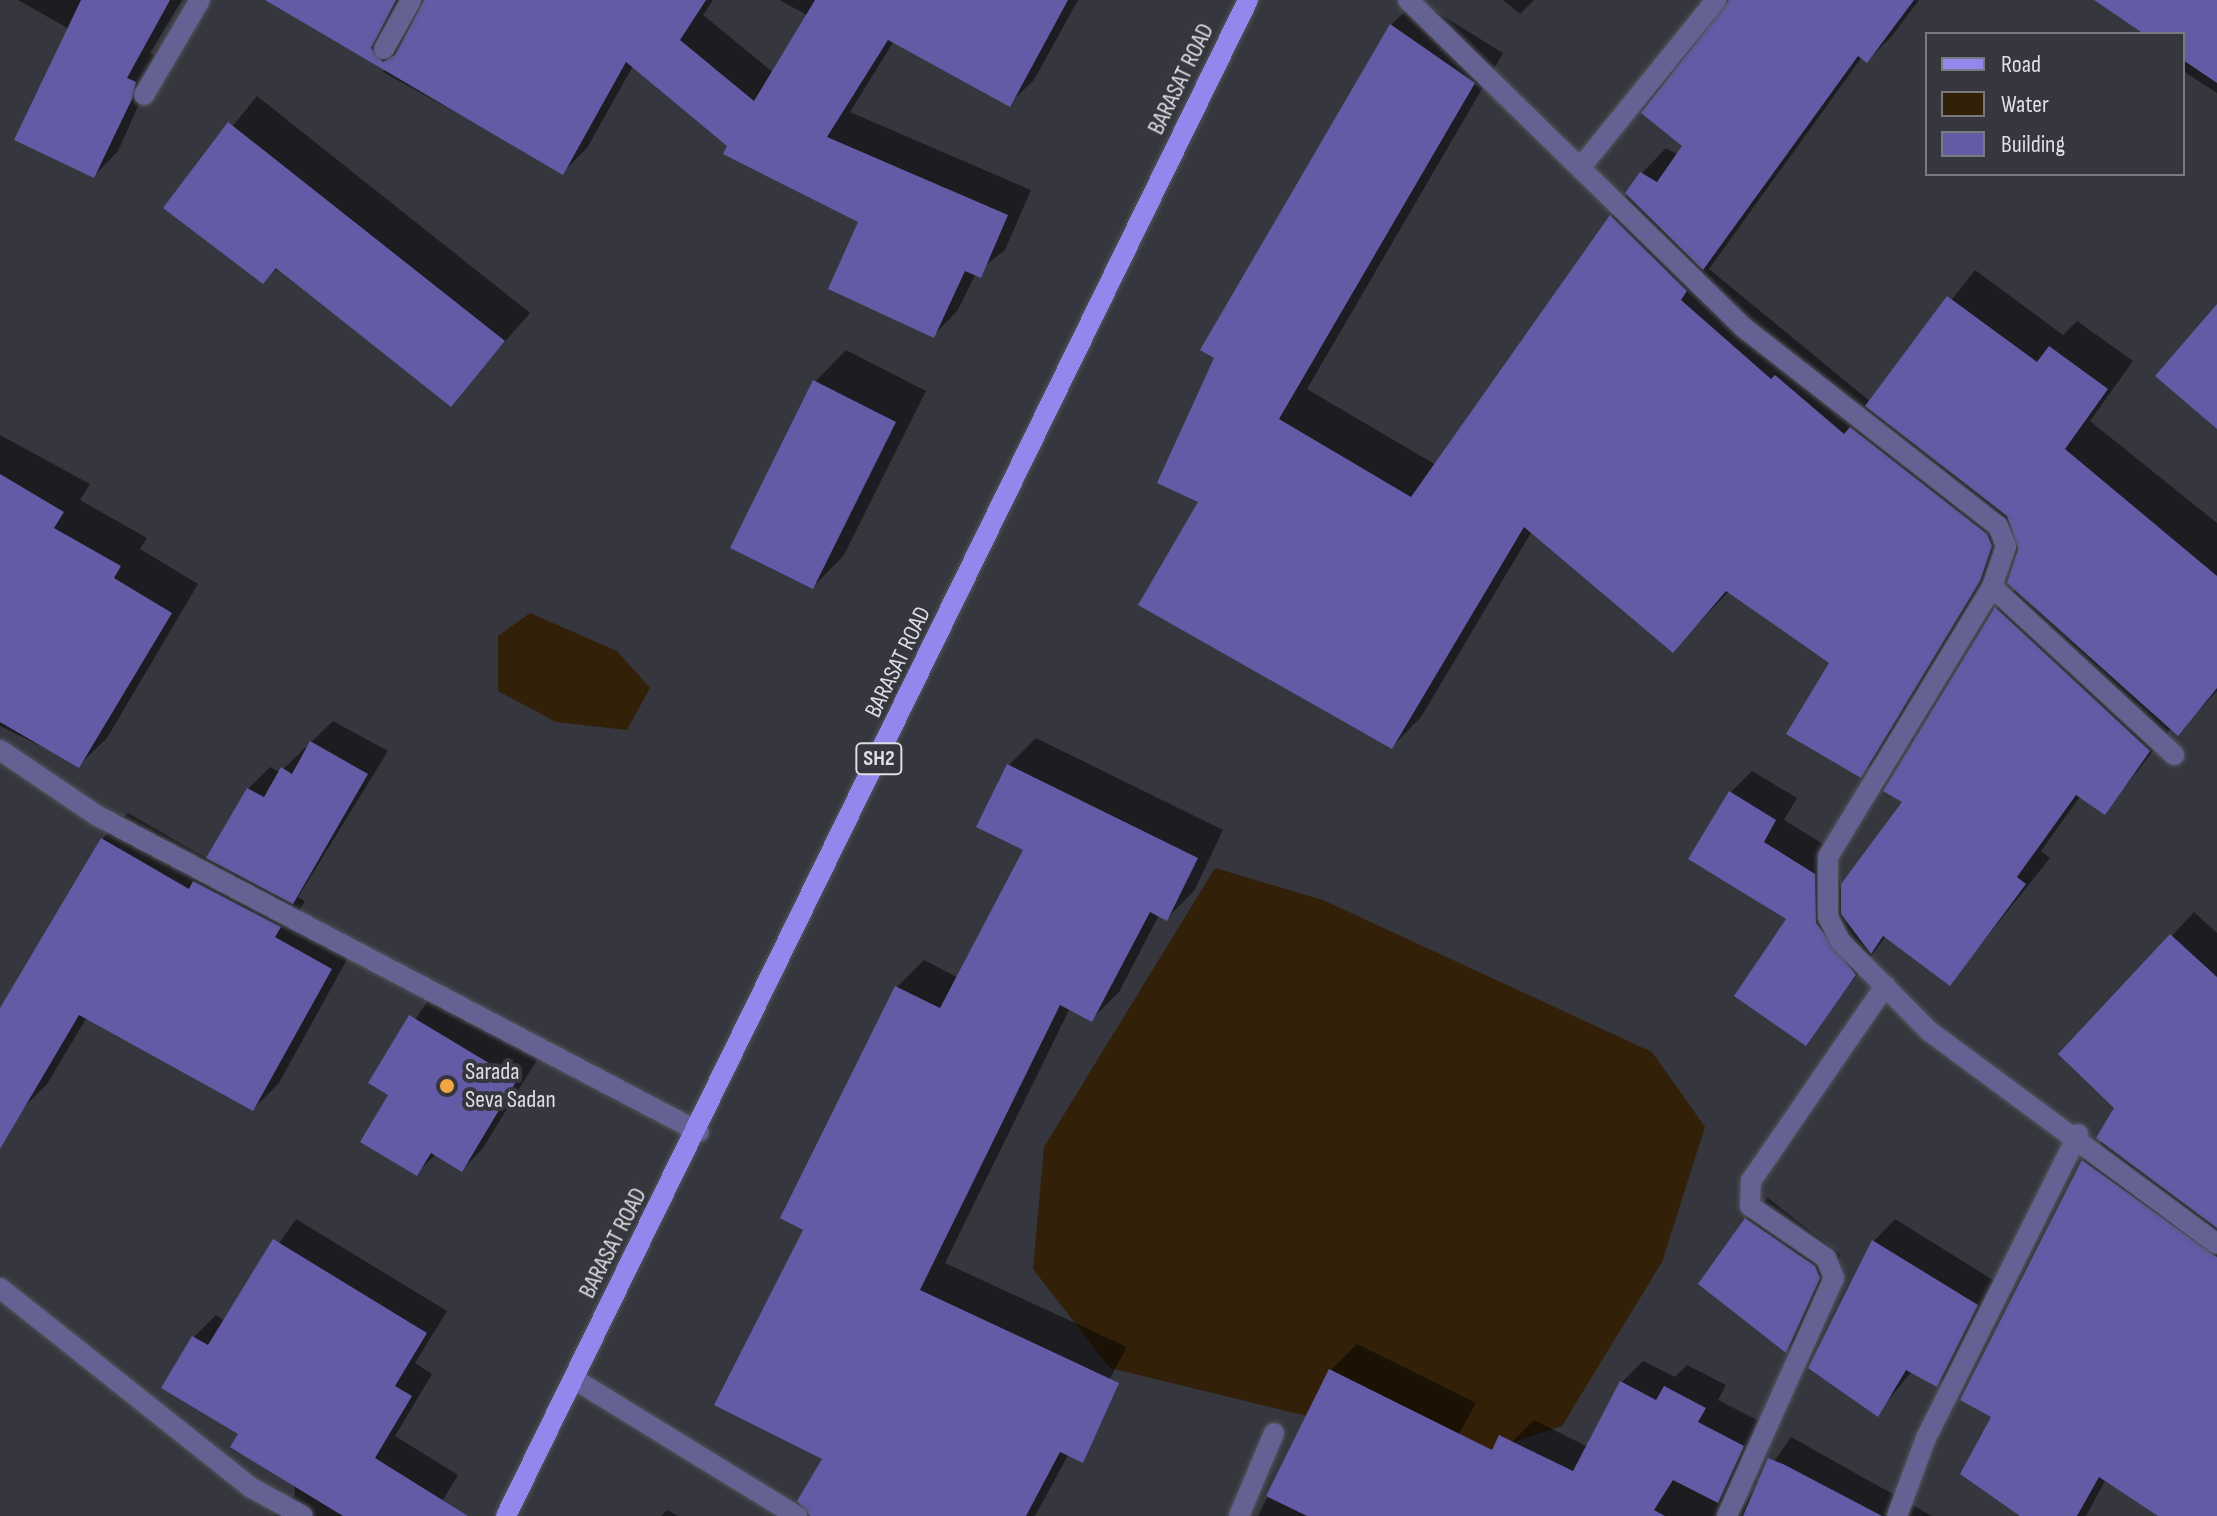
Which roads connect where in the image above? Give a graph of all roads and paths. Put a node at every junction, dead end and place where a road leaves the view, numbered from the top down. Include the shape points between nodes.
1 (200, 0) edge
2 (411, 0) edge
3 (1248, 0) edge
4 (1408, 0) edge
5 (1716, 0) edge
6 (384, 49) dead end
7 (144, 95) dead end
8 (1581, 167) junction
9 (1992, 587) junction
10 (0, 750) edge
11 (2174, 755) dead end
12 (1885, 986) junction
13 (699, 1132) junction
14 (2078, 1134) junction
15 (2217, 1244) edge
16 (0, 1288) edge
17 (574, 1379) junction
18 (1274, 1433) dead end
19 (303, 1516) edge
20 (506, 1516) edge
21 (797, 1516) edge
22 (1239, 1516) edge
23 (1727, 1516) edge
24 (1897, 1516) edge

1 - 7 street
2 - 6 street
3 - 13 main road, BARASAT ROAD / SH2
4 - 8 street
5 - 8 street
8 - 9 street via 1743,327 1998,526 2006,546
9 - 11 street
9 - 12 street via 1828,857 1828,917 1840,941
10 - 13 street via 96,815
12 - 14 street via 1929,1031
12 - 23 street via 1746,1197 1826,1258 1834,1278
13 - 17 main road, BARASAT ROAD / SH2
14 - 15 street
14 - 24 street via 1926,1438
16 - 19 street via 250,1487
17 - 20 main road, BARASAT ROAD / SH2
17 - 21 street
18 - 22 street

